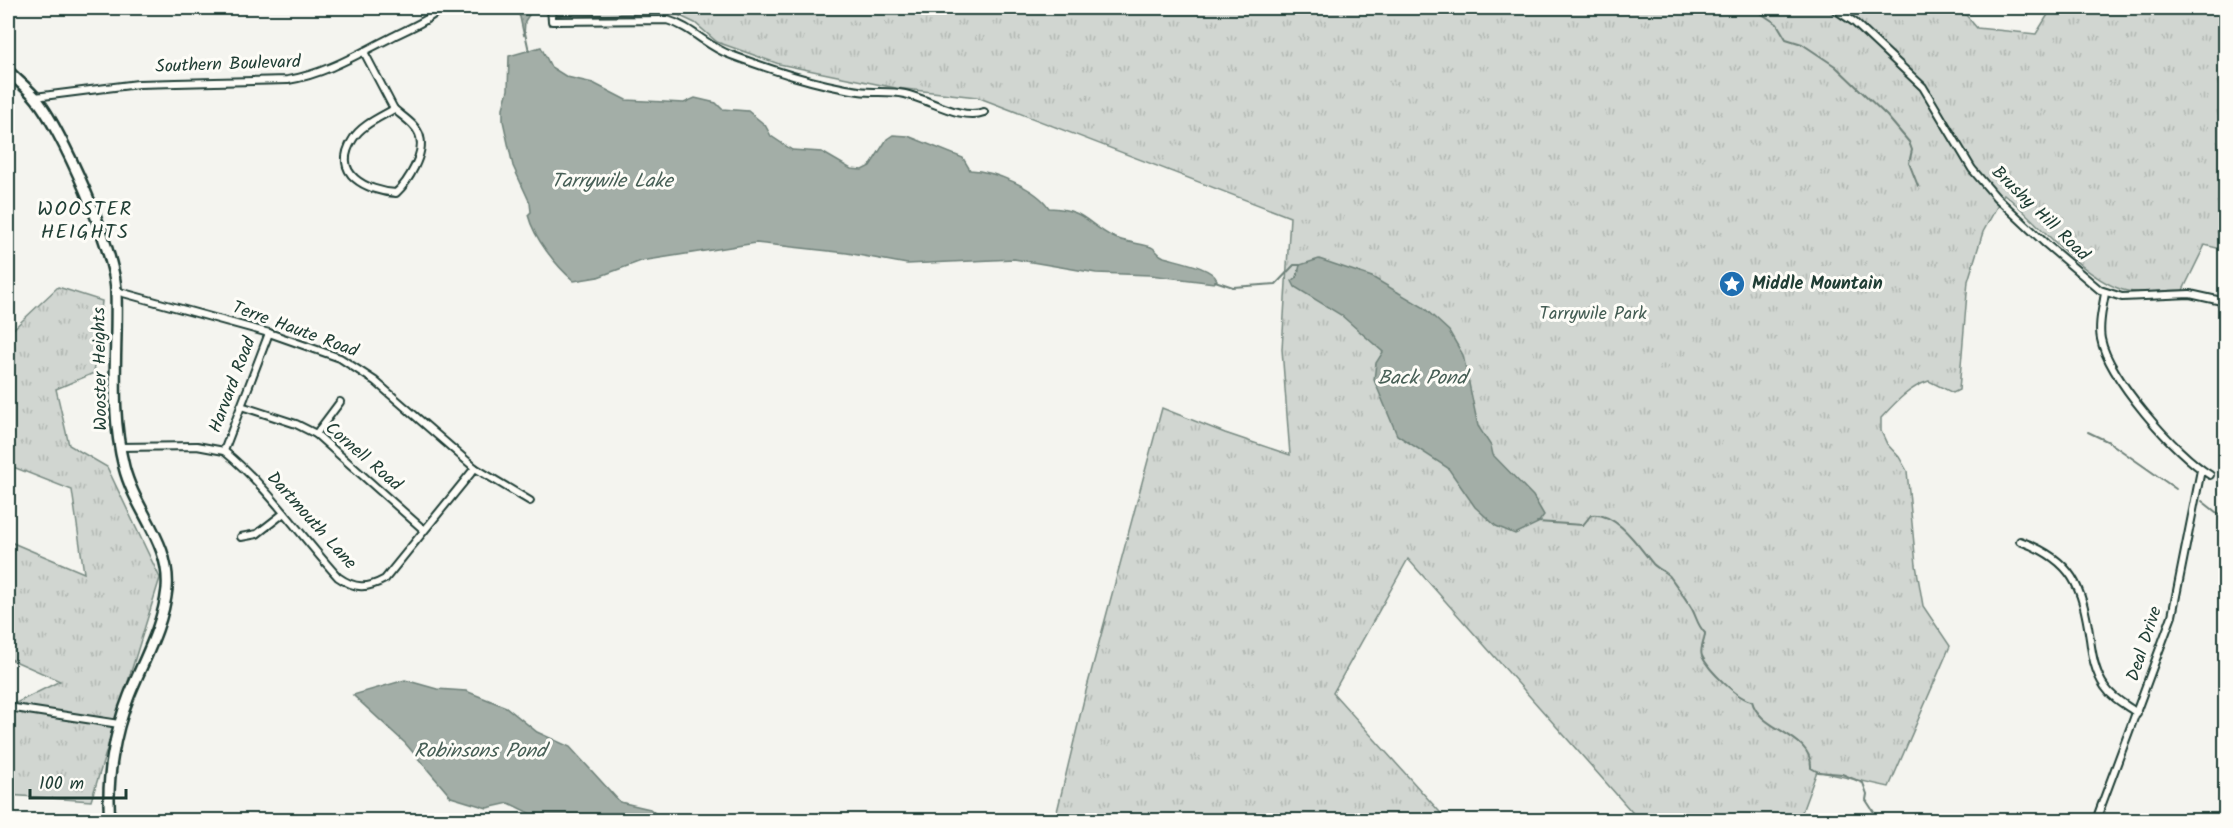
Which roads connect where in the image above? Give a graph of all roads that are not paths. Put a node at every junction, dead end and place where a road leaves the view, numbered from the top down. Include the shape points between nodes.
1 (441, 8) edge
2 (551, 8) edge
3 (1833, 8) edge
4 (364, 52) junction
5 (8, 71) edge
6 (34, 97) junction
7 (394, 109) junction
8 (984, 112) dead end
9 (116, 291) junction
10 (2105, 293) junction
11 (2226, 302) edge
12 (269, 333) junction
13 (340, 402) dead end
14 (241, 406) junction
15 (316, 434) junction
16 (120, 447) junction
17 (224, 451) junction
18 (475, 468) junction
19 (2201, 470) junction
20 (2210, 475) dead end
21 (530, 501) dead end
22 (284, 513) junction
23 (424, 530) junction
24 (242, 537) dead end
25 (2020, 541) dead end
26 (8, 706) edge
27 (2137, 713) junction
28 (119, 724) junction
29 (110, 820) edge
30 (2096, 820) edge

1 - 4 street, Southern Boulevard
2 - 8 street via 552,21 667,20 683,25 729,55 812,80 861,91 902,93 972,115
3 - 10 street, Brushy Hill Road via 1854,22 1923,87 1972,168 2005,206
4 - 6 street, Southern Boulevard via 325,71 288,80 138,84
4 - 7 street
5 - 6 main road, Wooster Heights
6 - 9 main road, Wooster Heights via 54,129 100,227 114,267
7 - 7 street via 364,128 347,151 351,175 371,190 396,193 421,146 412,124
9 - 12 street, Terre Haute Road
9 - 16 main road, Wooster Heights via 114,412
10 - 11 street, Brushy Hill Road via 2132,297 2196,295
10 - 19 street via 2101,338 2106,356 2158,430
12 - 14 street, Harvard Road
12 - 18 street, Terre Haute Road via 359,369
13 - 15 street
14 - 15 street, Cornell Road
14 - 17 street, Harvard Road
15 - 23 street, Cornell Road
16 - 17 street, Harvard Road via 197,446
16 - 28 main road, Wooster Heights via 130,488 163,550 168,571 157,632
17 - 22 street, Dartmouth Lane
18 - 21 street, Terre Haute Road
18 - 23 street, Dartmouth Lane
19 - 20 street
19 - 27 street, Deal Drive via 2172,616
22 - 23 street, Dartmouth Lane via 338,577 359,587 385,579
22 - 24 street via 257,534
25 - 27 street via 2051,554 2072,575 2085,602 2098,675 2115,699
26 - 28 street
27 - 30 street, Deal Drive
28 - 29 main road, Wooster Heights

